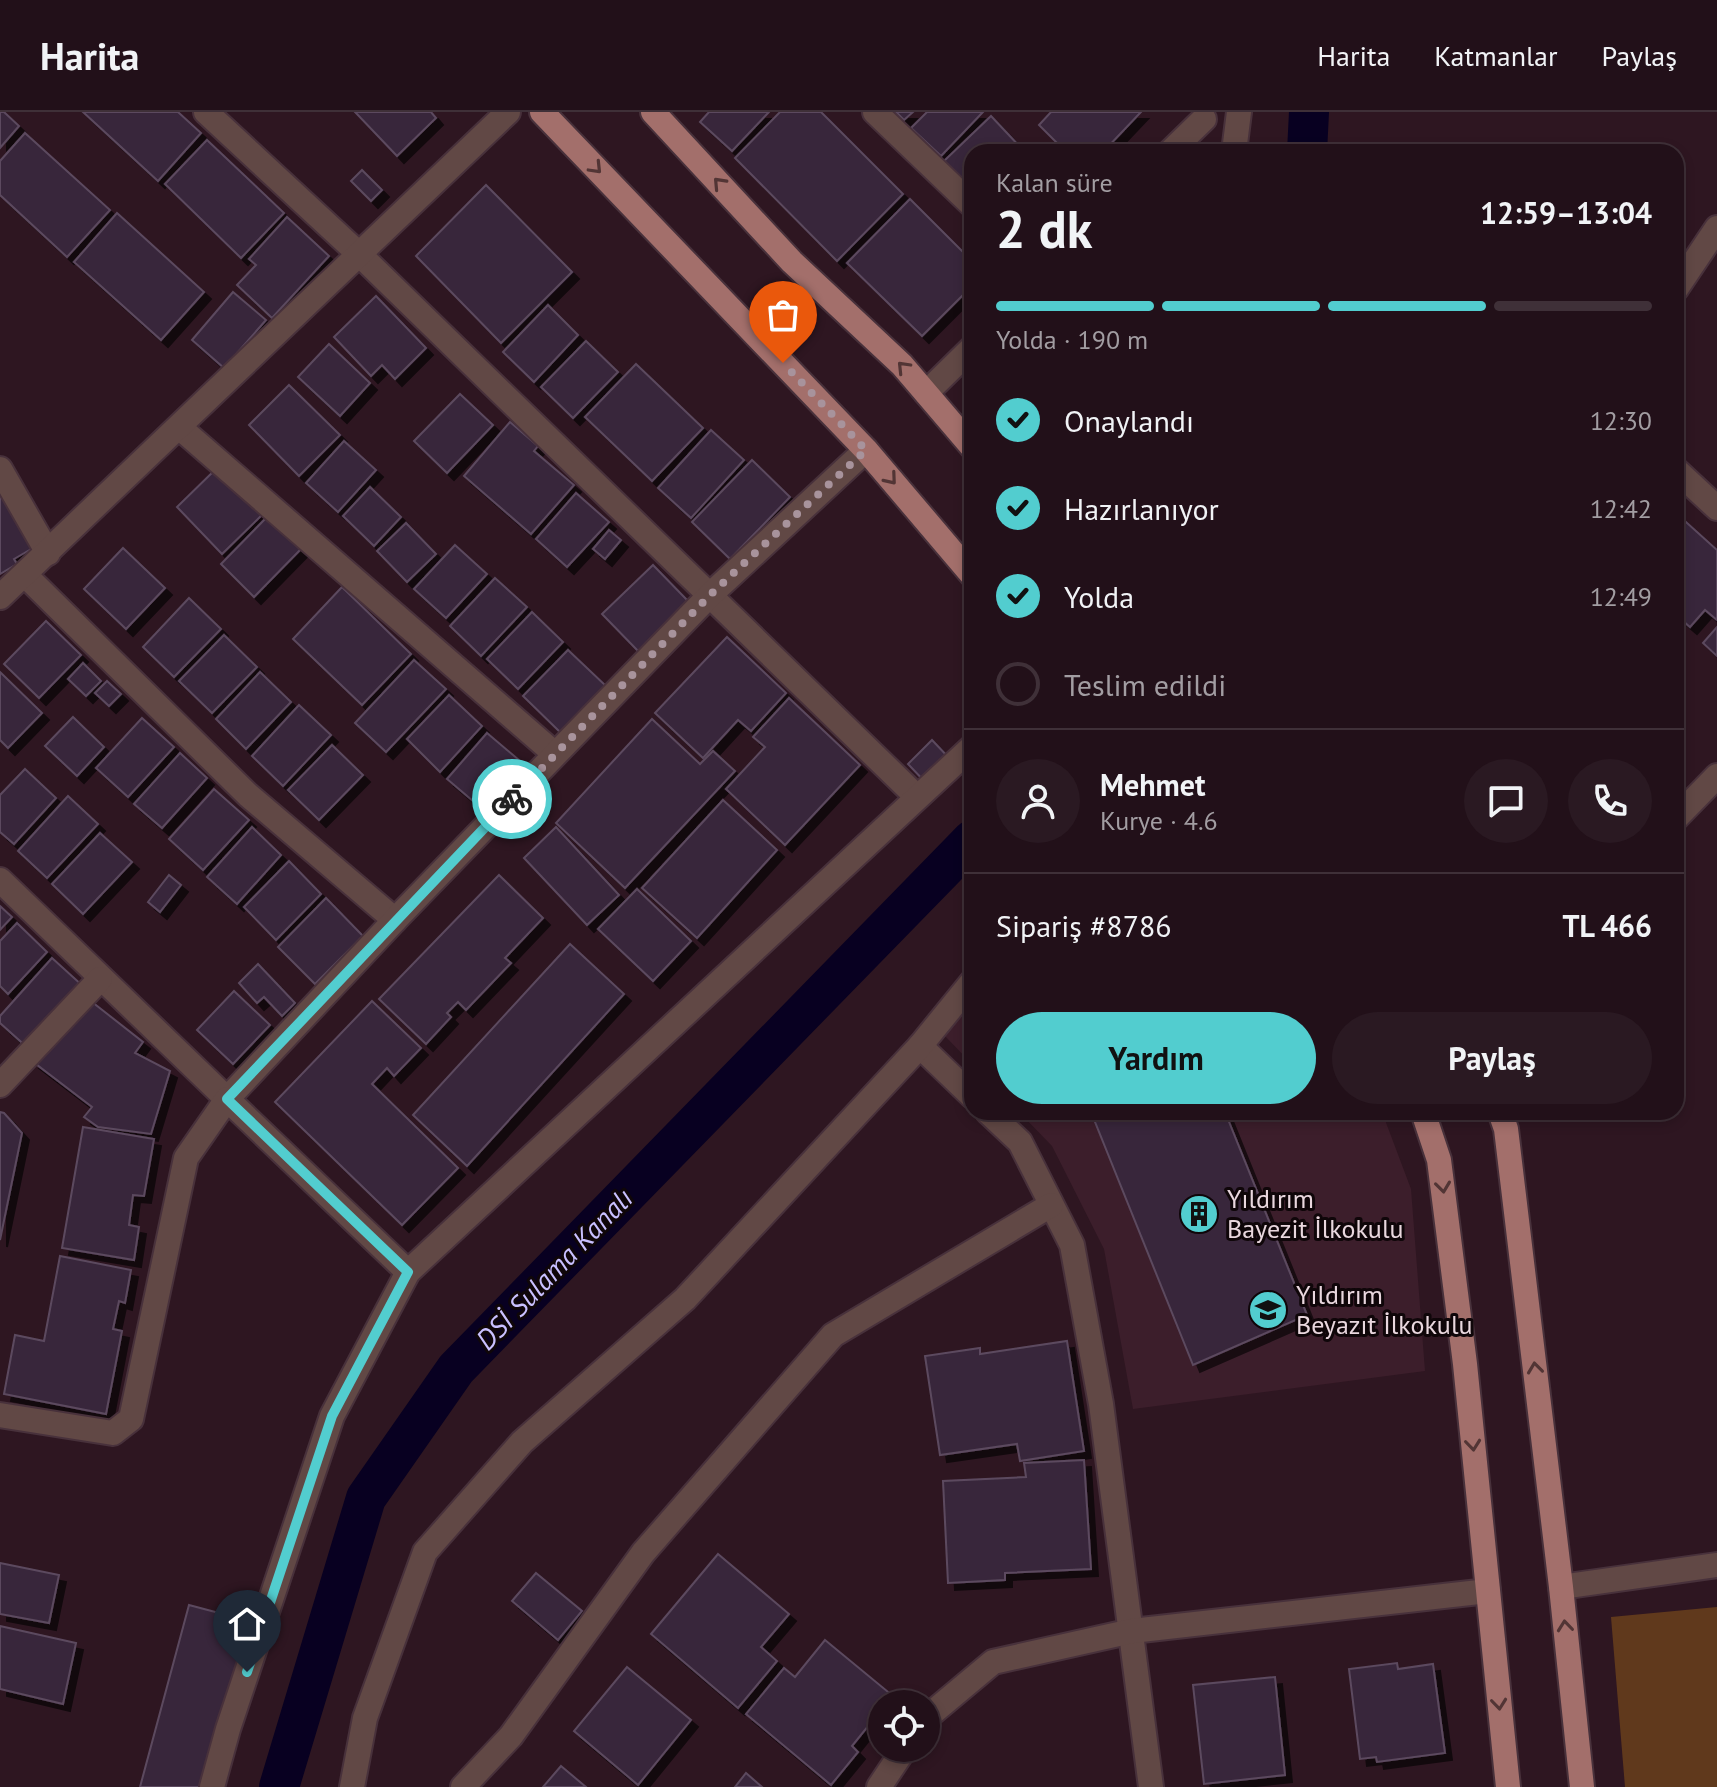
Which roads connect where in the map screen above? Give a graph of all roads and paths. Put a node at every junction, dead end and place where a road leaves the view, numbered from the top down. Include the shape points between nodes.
1 (206, 112) edge
2 (508, 112) edge
3 (542, 112) edge
4 (653, 112) edge
5 (875, 112) edge
6 (1239, 112) edge
7 (1202, 114) edge
8 (1177, 144) edge
9 (1235, 144) edge
10 (964, 197) edge
11 (1717, 228) edge
12 (359, 254) junction
13 (1684, 277) edge
14 (964, 356) edge
15 (926, 393) junction
16 (179, 427) junction
17 (964, 438) edge
18 (866, 450) junction
19 (0, 469) edge
20 (1684, 477) edge
21 (1717, 508) edge
22 (48, 553) junction
23 (964, 566) edge
24 (25, 575) junction
25 (711, 594) junction
26 (0, 597) edge
27 (555, 754) junction
28 (964, 754) edge
29 (1717, 776) edge
30 (917, 797) junction
31 (1684, 810) edge
32 (0, 880) edge
33 (395, 920) junction
34 (100, 979) junction
35 (964, 992) edge
36 (920, 1046) junction
37 (0, 1085) edge
38 (964, 1088) edge
39 (227, 1099) junction
40 (997, 1120) edge
41 (1426, 1120) edge
42 (1503, 1120) edge
43 (1051, 1205) junction
44 (408, 1272) junction
45 (0, 1415) edge
46 (1717, 1565) edge
47 (1561, 1587) junction
48 (1488, 1591) junction
49 (1132, 1631) junction
50 (940, 1706) edge
51 (896, 1762) edge
52 (212, 1787) edge
53 (352, 1787) edge
54 (463, 1787) edge
55 (879, 1787) edge
56 (1151, 1787) edge
57 (1508, 1787) edge
58 (1582, 1787) edge

1 - 12 street
2 - 12 street
3 -> 18 main road
15 -> 4 main road via 792,262
5 - 10 street
6 - 9 street
7 - 8 street
11 - 13 street
12 - 16 street
12 - 25 street
14 - 15 street
15 - 17 main road
16 - 22 street
16 - 27 street
18 -> 23 main road
18 - 25 street
19 - 22 street
20 - 21 street
22 - 24 street
24 - 26 street
24 - 33 street via 248,795
25 - 27 street
25 - 30 street
27 - 33 street
28 - 30 street
29 - 31 street
30 - 44 street
32 - 34 street
33 - 39 street
34 - 37 street
34 - 39 street
35 - 36 street
36 - 38 street
36 - 53 street via 685,1299 522,1442 425,1552 365,1718
39 - 44 street
39 - 45 street via 186,1158 131,1419 113,1433
40 - 43 street via 1020,1142
41 -> 48 main road via 1439,1160
47 -> 42 main road
43 - 49 street via 1072,1245 1101,1404
43 - 54 street via 833,1335 643,1553 511,1736
44 - 52 street via 332,1416
46 - 47 street
58 -> 47 main road
48 - 49 street
48 -> 57 main road
49 - 50 street via 993,1662
49 - 56 street
51 - 55 street

